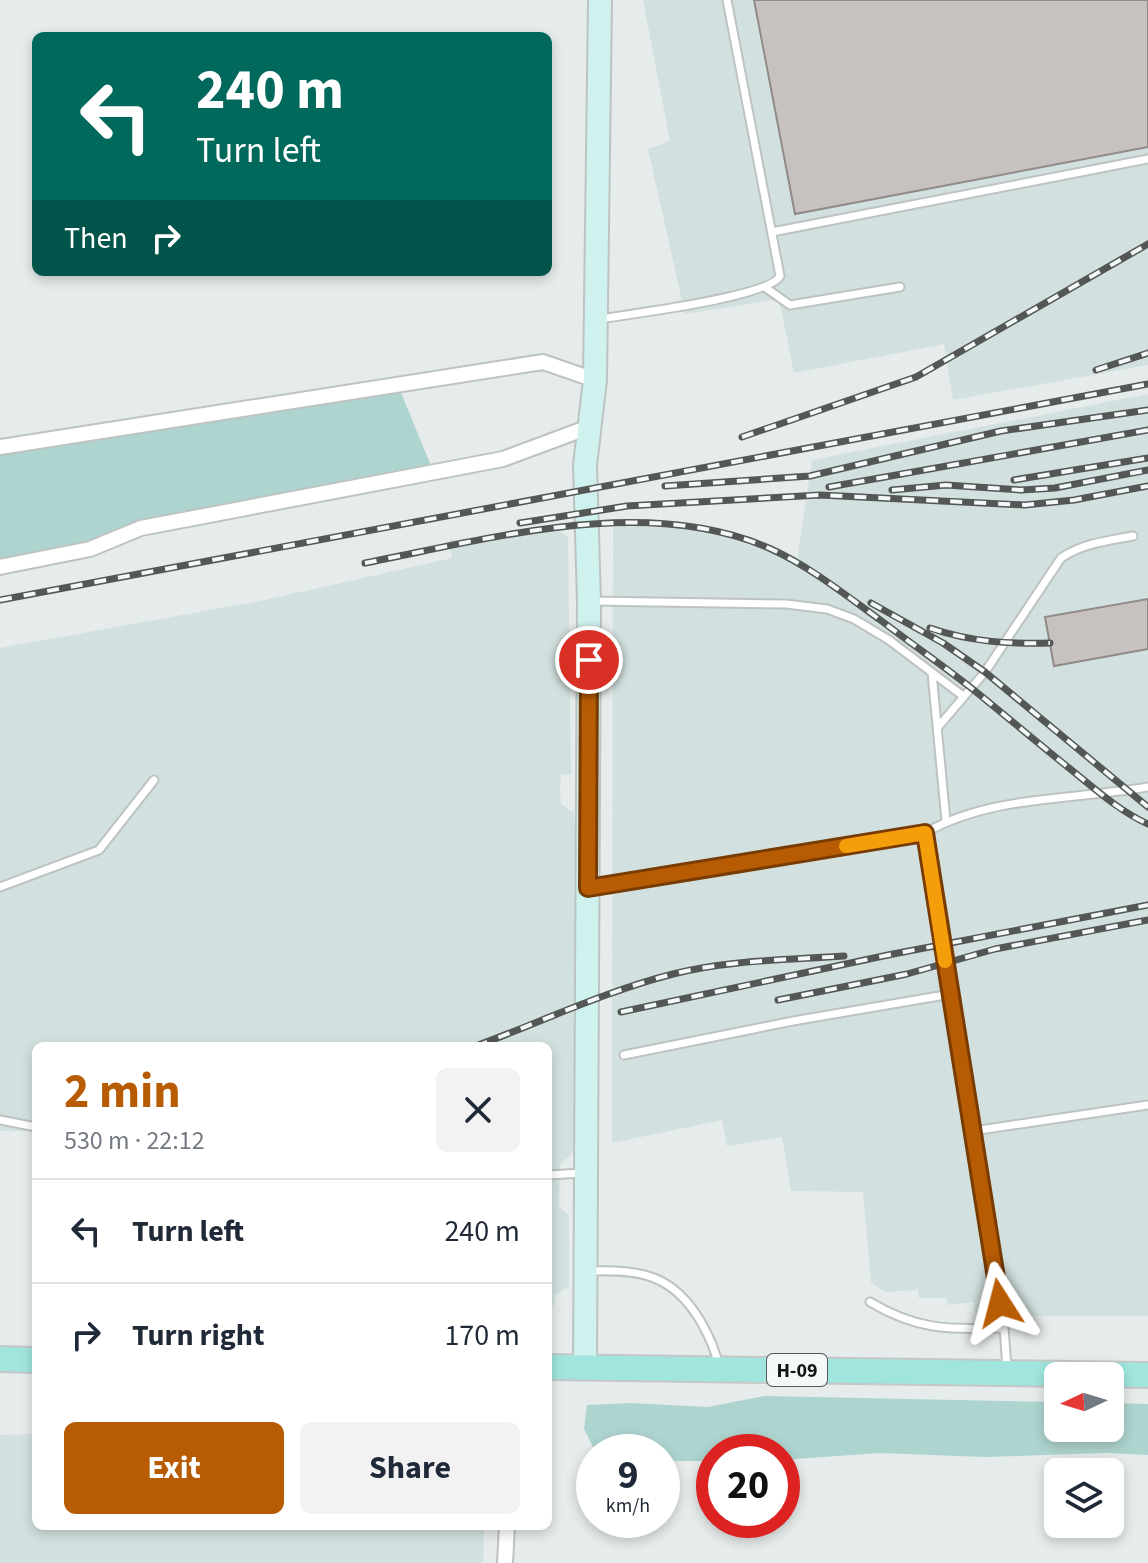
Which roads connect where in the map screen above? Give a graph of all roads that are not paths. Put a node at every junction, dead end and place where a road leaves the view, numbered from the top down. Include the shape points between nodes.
1 (600, 0) edge
2 (727, 0) edge
3 (1148, 159) edge
4 (772, 232) junction
5 (900, 287) dead end
6 (766, 288) junction
7 (596, 320) junction
8 (595, 380) junction
9 (589, 427) junction
10 (0, 447) edge
11 (1133, 536) dead end
12 (0, 567) edge
13 (589, 601) junction
14 (932, 673) junction
15 (963, 696) junction
16 (938, 727) junction
17 (154, 780) dead end
18 (1148, 787) edge
19 (946, 821) junction
20 (925, 833) junction
21 (0, 887) edge
22 (588, 888) junction
23 (951, 994) junction
24 (624, 1055) dead end
25 (1148, 1105) edge
26 (0, 1120) edge
27 (32, 1126) edge
28 (973, 1131) junction
29 (586, 1173) junction
30 (552, 1175) edge
31 (585, 1271) junction
32 (870, 1302) dead end
33 (1004, 1328) junction
34 (0, 1359) edge
35 (32, 1360) edge
36 (552, 1367) edge
37 (585, 1368) junction
38 (718, 1369) junction
39 (1008, 1374) junction
40 (1148, 1375) edge
41 (507, 1530) edge
42 (505, 1563) edge

1 - 7 street
2 - 4 lane
3 - 4 lane
4 - 6 lane via 780,276
5 - 6 lane via 790,305
6 - 7 lane
7 - 8 street
8 - 9 street
8 - 10 street via 543,362
9 - 12 street via 503,459 141,528 90,549
9 - 13 street
11 - 15 lane via 1091,543 1061,558 985,672
13 - 14 lane via 827,609 889,640
13 - 22 street
14 - 15 lane
14 - 16 lane
15 - 16 lane
16 - 19 lane
17 - 21 lane via 99,850
18 - 19 lane via 1074,795
19 - 20 lane
20 - 22 lane
20 - 23 lane
22 - 29 street
23 - 24 lane
23 - 28 lane
25 - 28 lane
26 - 27 lane
28 - 33 lane
29 - 30 lane
29 - 31 street
31 - 37 street
31 - 38 lane via 632,1271 661,1279 694,1310 711,1339
32 - 33 lane via 927,1327
33 - 39 lane
34 - 35 main road
36 - 37 main road, Н-09
37 - 38 main road, Н-09
38 - 39 main road, Н-09
39 - 40 main road, Н-09
41 - 42 street

